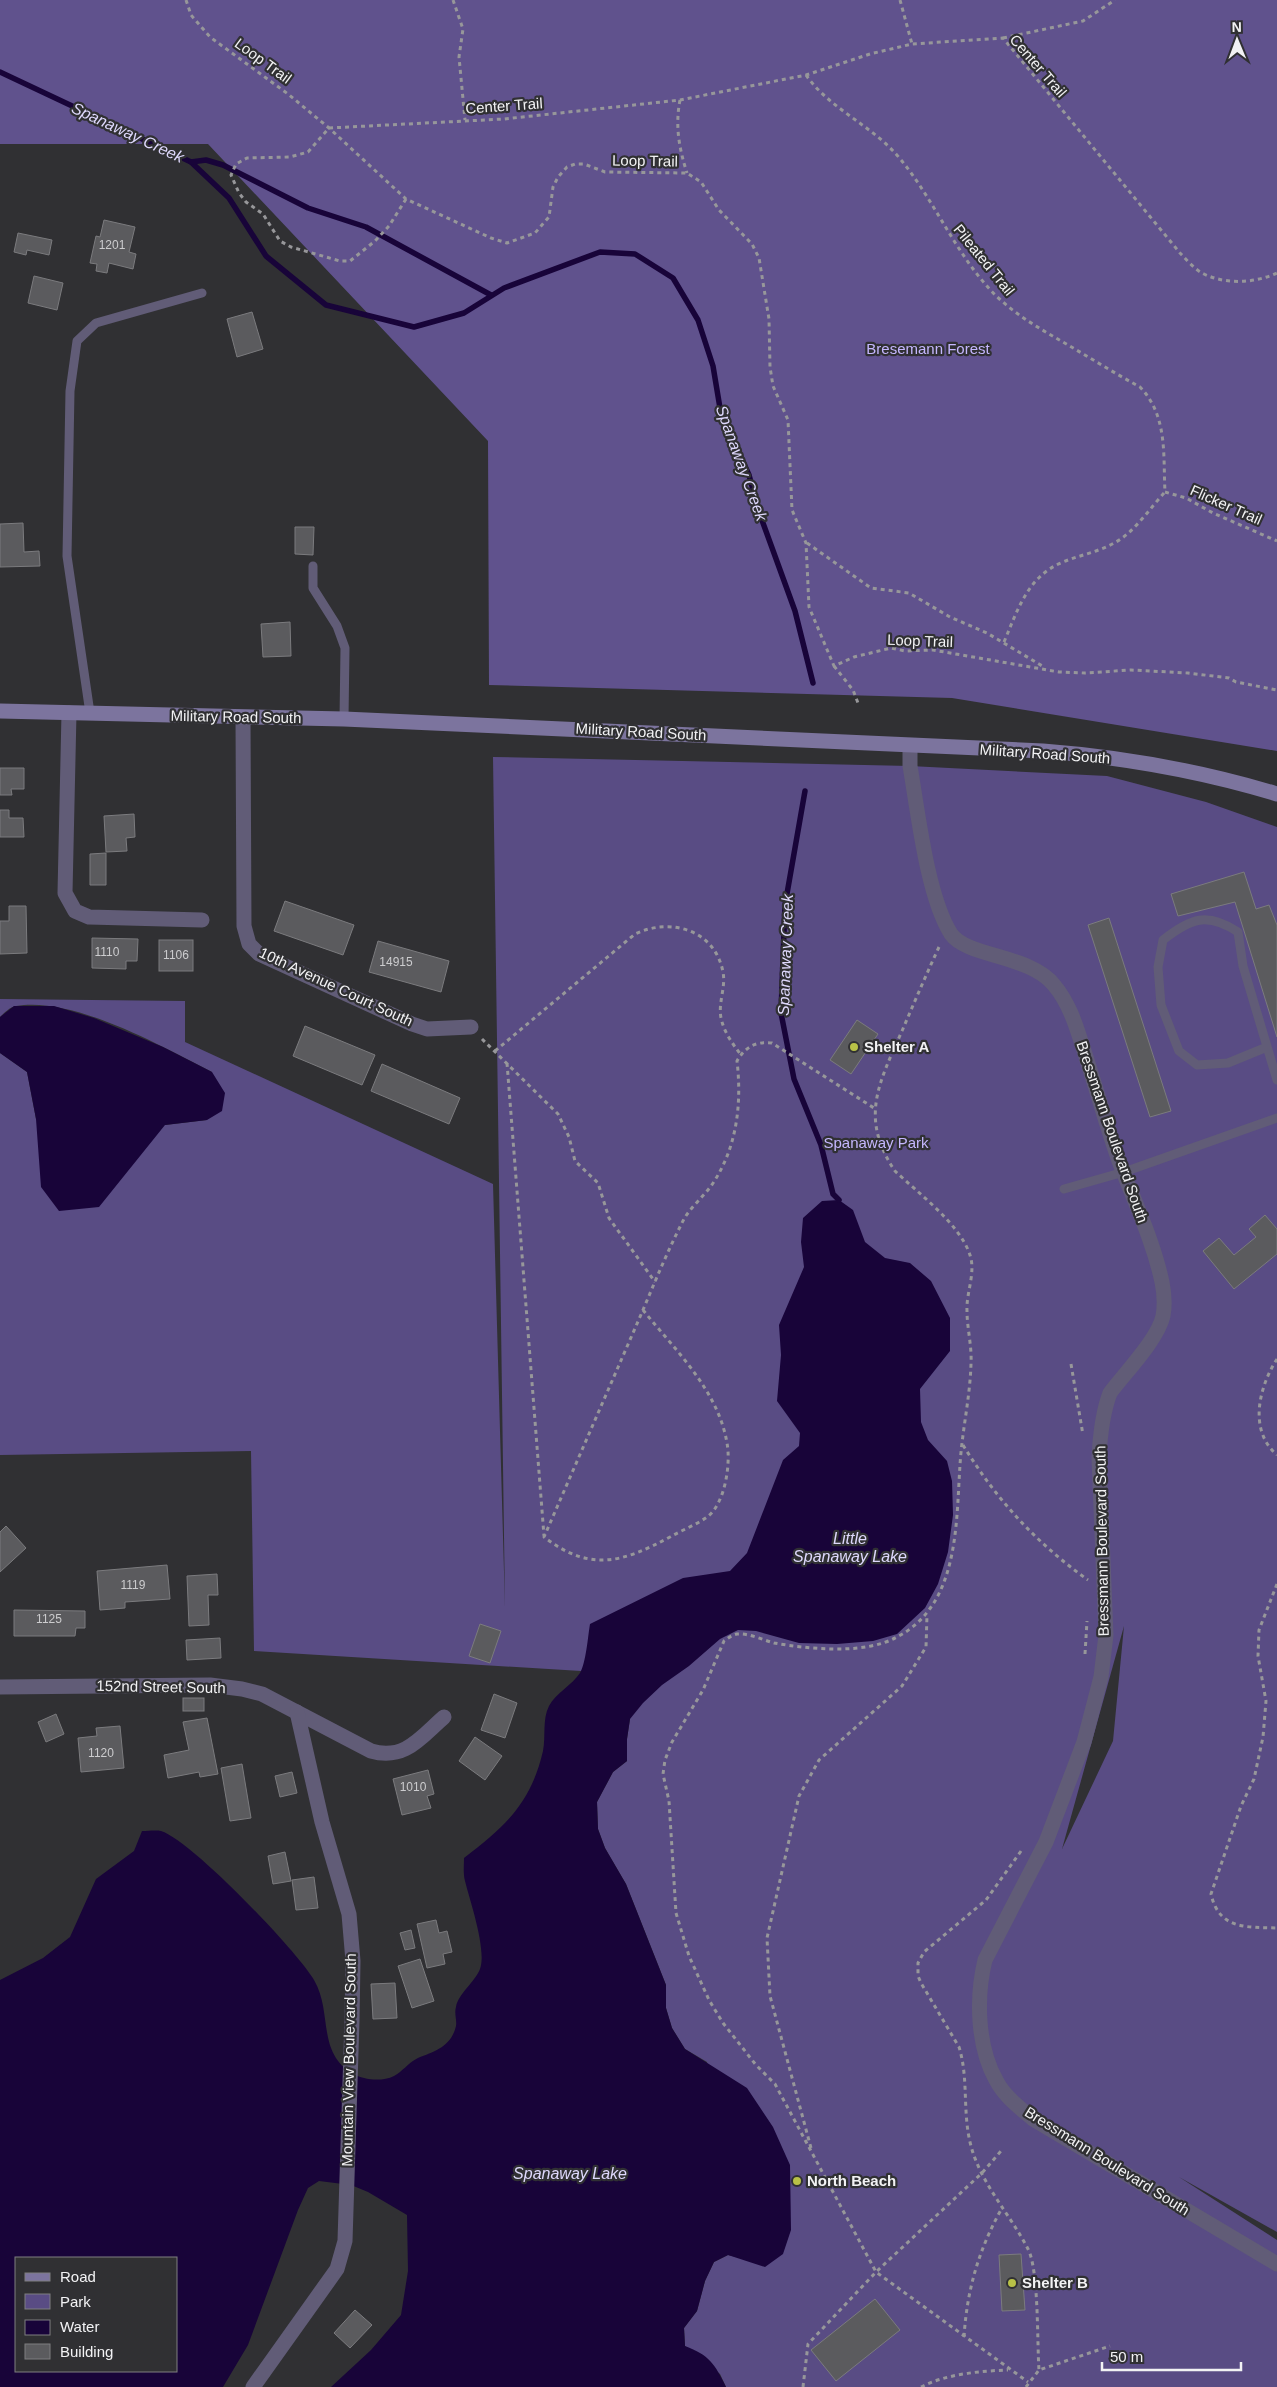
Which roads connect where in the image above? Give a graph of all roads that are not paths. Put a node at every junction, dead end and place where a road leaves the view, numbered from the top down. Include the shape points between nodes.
1 (202, 293) dead end
2 (313, 566) dead end
3 (0, 712) edge
4 (69, 713) junction
5 (90, 713) junction
6 (243, 718) junction
7 (344, 719) junction
8 (910, 746) junction
9 (1277, 794) edge
10 (202, 920) dead end
11 (471, 1027) road end
12 (1267, 1047) junction
13 (1277, 1080) edge
14 (1277, 1118) edge
15 (1124, 1172) junction
16 (1064, 1189) dead end
17 (0, 1687) edge
18 (297, 1712) junction
19 (444, 1717) dead end
20 (1277, 2264) edge
21 (253, 2387) edge

1 - 5 lane via 96,324 77,341 70,391 66,556
2 - 7 lane via 313,588 337,626 345,648
3 - 4 main road, Military Road South
4 - 5 main road, Military Road South
4 - 10 street via 65,877 66,892 75,911 89,917
5 - 6 main road, Military Road South
6 - 7 main road, Military Road South
6 - 11 street, 10th Avenue Court South via 244,926 249,944 254,950 412,1024 427,1029
7 - 8 main road, Military Road South
8 - 9 main road, Military Road South via 1084,754 1206,775
8 - 15 street, Bressmann Boulevard South via 910,766 940,912 952,935 960,941 1027,965 1046,975 1055,985 1075,1023
12 - 12 lane via 1243,966 1238,932 1222,922 1203,918 1181,925 1163,940 1158,967 1162,1005 1179,1051 1197,1065 1228,1063
12 - 13 lane
14 - 15 lane
15 - 16 lane
15 - 20 street, Bressmann Boulevard South via 1151,1242 1162,1283 1162,1317 1156,1332 1110,1393 1106,1404 1099,1458 1106,1635 1101,1677 1084,1742 1046,1842 985,1960 981,1976 984,2048 996,2080 1012,2101 1033,2119
17 - 18 street, 152nd Street South via 210,1685 262,1694
18 - 19 street, 152nd Street South via 371,1751 385,1755 406,1750
18 - 21 street, Mountain View Boulevard South via 322,1822 350,1914 353,1962 345,2241 337,2269

